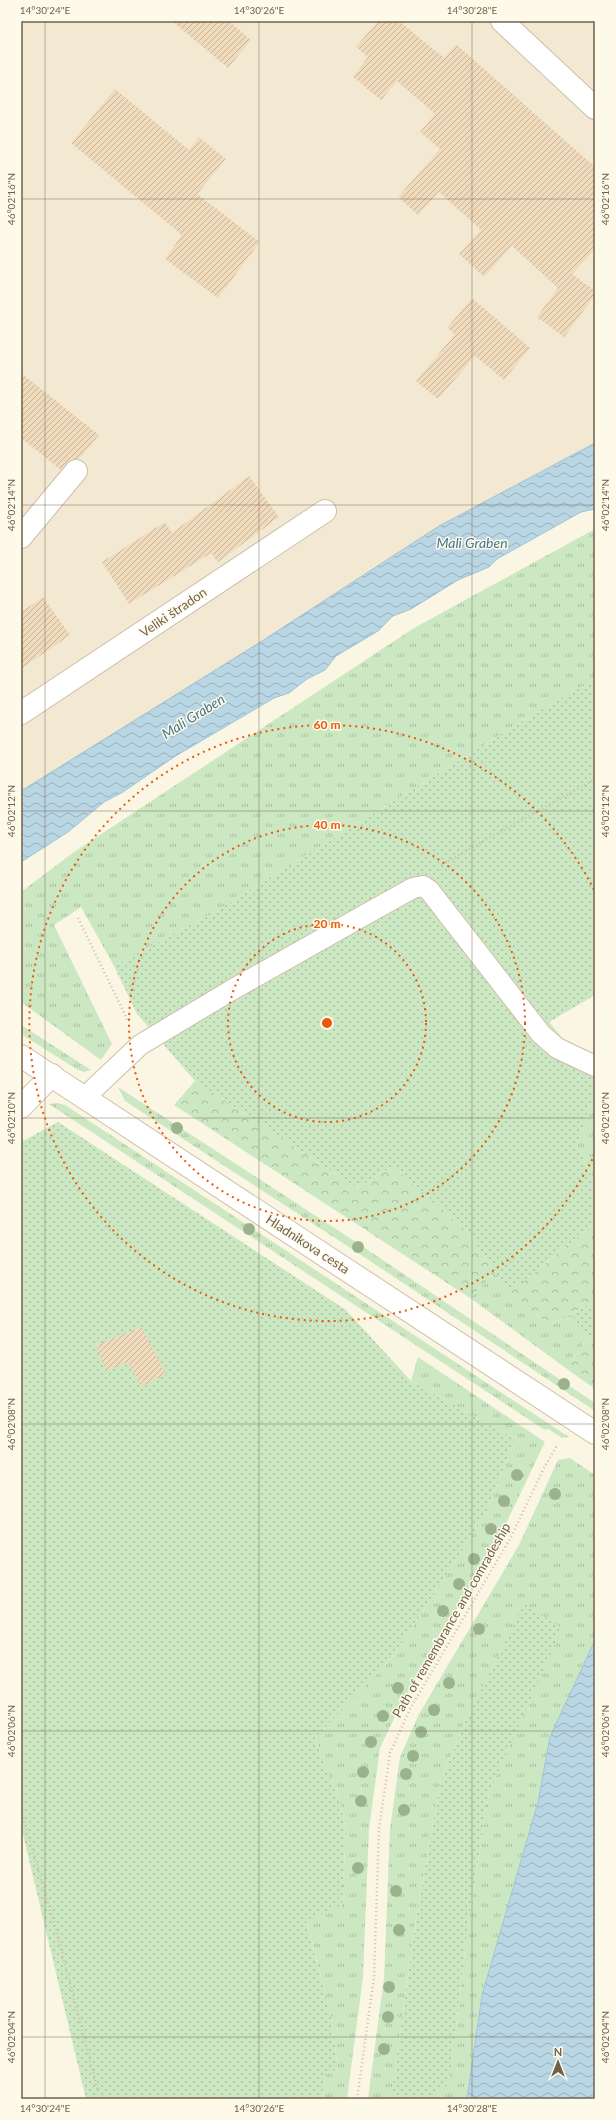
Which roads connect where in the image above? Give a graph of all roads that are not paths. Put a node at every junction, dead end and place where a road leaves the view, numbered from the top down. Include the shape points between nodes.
1 (502, 21) edge
2 (595, 108) edge
3 (76, 471) dead end
4 (325, 511) dead end
5 (21, 537) edge
6 (21, 712) edge
7 (21, 1056) edge
8 (595, 1066) edge
9 (52, 1076) junction
10 (85, 1097) junction
11 (21, 1108) edge
12 (595, 1433) edge

1 - 2 main road
3 - 5 main road
4 - 6 main road, Veliki štradon
7 - 9 main road, Hladnikova cesta
8 - 10 lane via 557,1048 541,1034 429,890 423,886 413,888 140,1045
9 - 10 main road, Hladnikova cesta
9 - 11 main road
10 - 12 main road, Hladnikova cesta

